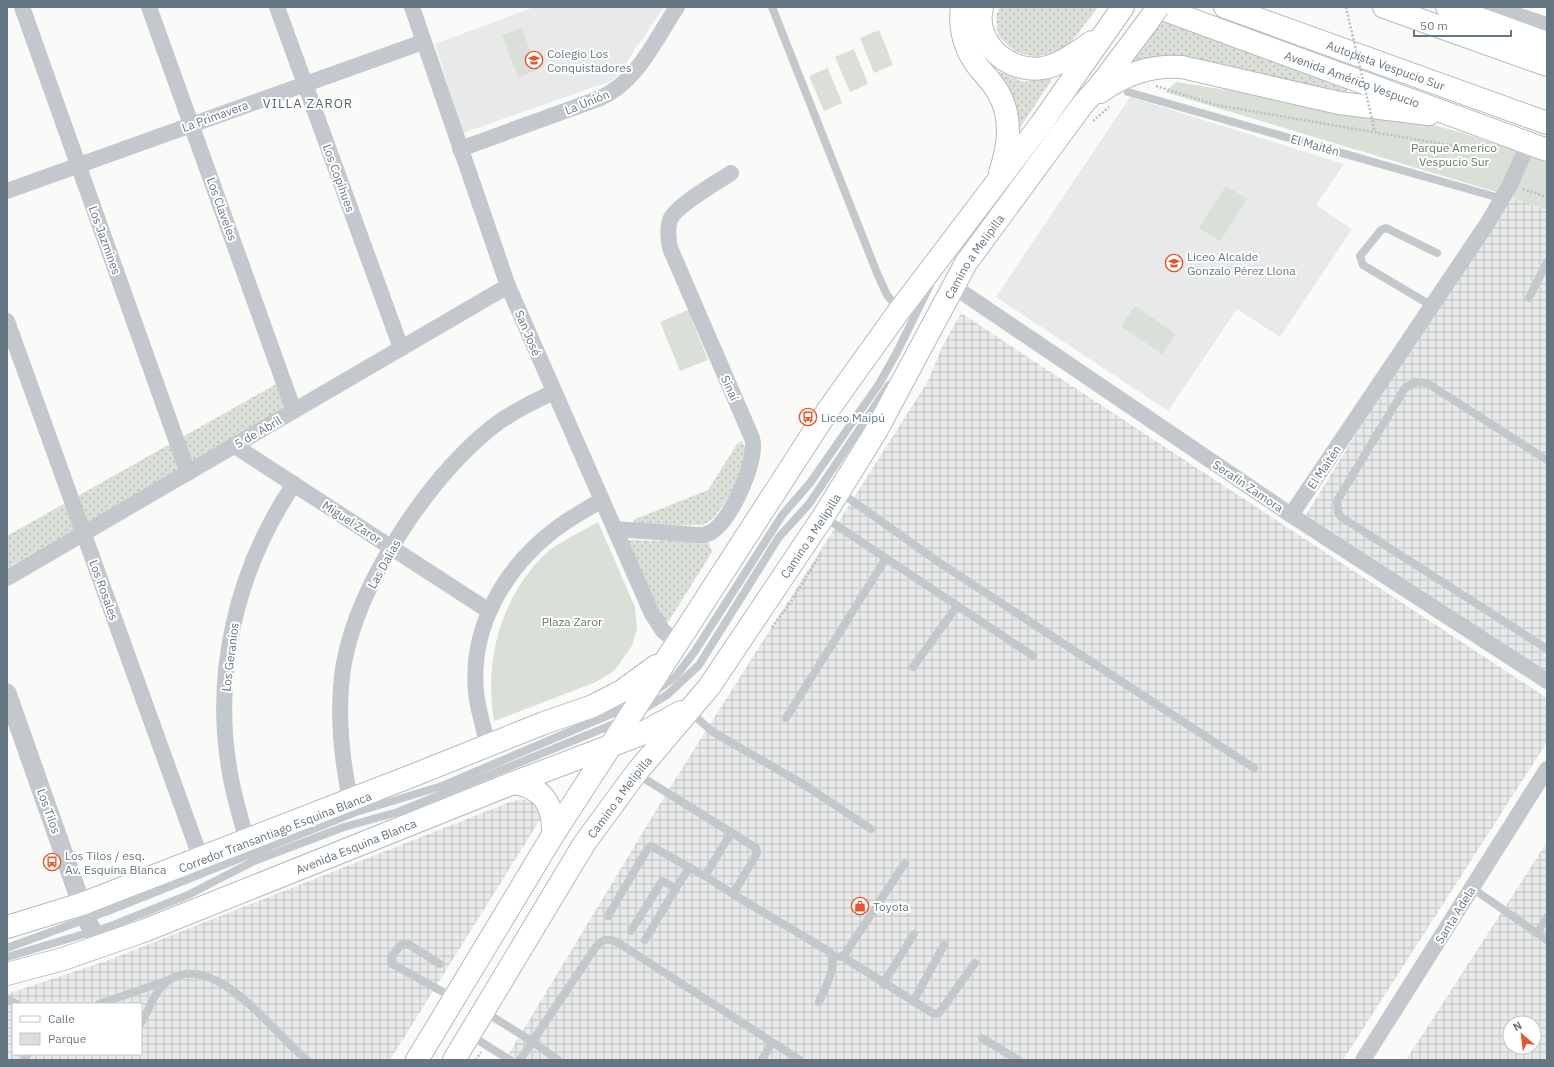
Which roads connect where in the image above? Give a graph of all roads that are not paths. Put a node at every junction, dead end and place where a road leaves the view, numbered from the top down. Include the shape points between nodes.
1 (22, 7) edge
2 (149, 7) edge
3 (276, 7) edge
4 (677, 7) edge
5 (772, 7) edge
6 (962, 7) edge
7 (982, 7) edge
8 (1225, 7) edge
9 (1384, 7) edge
10 (1447, 7) edge
11 (1492, 7) edge
12 (417, 9) edge
13 (1120, 11) edge
14 (1155, 11) edge
15 (1528, 13) edge
16 (1547, 25) edge
17 (1101, 36) junction
18 (423, 42) junction
19 (1547, 43) edge
20 (1547, 65) edge
21 (305, 84) junction
22 (1128, 92) dead end
23 (1083, 104) junction
24 (1476, 122) junction
25 (1547, 123) edge
26 (191, 125) junction
27 (1538, 146) edge
28 (460, 149) junction
29 (78, 165) junction
30 (730, 173) dead end
31 (994, 187) junction
32 (7, 191) edge
33 (1506, 192) junction
34 (956, 235) junction
35 (1437, 253) dead end
36 (1547, 262) edge
37 (508, 286) junction
38 (953, 286) junction
39 (1529, 298) dead end
40 (1432, 306) junction
41 (899, 311) junction
42 (7, 321) edge
43 (401, 348) junction
44 (554, 392) junction
45 (294, 411) junction
46 (235, 446) junction
47 (1547, 460) edge
48 (188, 473) junction
49 (294, 484) junction
50 (840, 492) junction
51 (602, 500) junction
52 (1291, 515) junction
53 (823, 517) junction
54 (615, 529) junction
55 (84, 534) junction
56 (392, 548) junction
57 (886, 558) junction
58 (7, 578) edge
59 (957, 606) junction
60 (489, 611) junction
61 (673, 649) junction
62 (1547, 649) edge
63 (1033, 656) dead end
64 (913, 667) dead end
65 (1547, 681) edge
66 (7, 693) edge
67 (693, 707) junction
68 (635, 709) junction
69 (786, 718) dead end
70 (488, 745) junction
71 (611, 746) junction
72 (1254, 768) dead end
73 (1547, 769) edge
74 (636, 773) junction
75 (514, 783) junction
76 (350, 800) junction
77 (871, 829) dead end
78 (731, 833) junction
79 (553, 835) junction
80 (247, 840) junction
81 (201, 858) junction
82 (905, 863) dead end
83 (689, 868) junction
84 (705, 876) junction
85 (676, 888) junction
86 (1472, 888) junction
87 (733, 894) junction
88 (608, 916) dead end
89 (1547, 917) edge
90 (93, 925) junction
91 (7, 927) edge
92 (631, 931) dead end
93 (1537, 933) junction
94 (914, 934) dead end
95 (645, 940) dead end
96 (1547, 940) edge
97 (944, 945) dead end
98 (7, 948) edge
99 (833, 956) junction
100 (7, 957) edge
101 (843, 957) junction
102 (975, 963) dead end
103 (440, 964) dead end
104 (7, 974) edge
105 (169, 980) junction
106 (883, 984) junction
107 (455, 998) junction
108 (818, 1002) dead end
109 (913, 1002) junction
110 (102, 1003) edge
111 (484, 1012) junction
112 (142, 1021) edge
113 (469, 1035) junction
114 (982, 1038) dead end
115 (533, 1042) junction
116 (772, 1042) junction
117 (307, 1060) edge
118 (417, 1060) edge
119 (454, 1060) edge
120 (510, 1060) edge
121 (520, 1060) edge
122 (558, 1060) edge
123 (762, 1060) edge
124 (800, 1060) edge
125 (1018, 1060) edge
126 (1363, 1060) edge

1 - 29 street, Los Jazmines
2 - 26 street, Los Claveles
3 - 21 street, Los Copihues
4 - 28 street, La Unión via 632,76 619,88 598,99
5 - 41 lane via 877,273 887,295
6 - 31 main road via 961,24 967,47 998,92 1006,111 1008,139
7 - 17 main road via 981,24 990,46 1002,59 1018,67 1037,69 1051,66
8 - 25 main road, Autopista Vespucio Sur
9 - 20 main road
10 - 19 main road
11 - 15 street
12 - 18 street, San José
13 - 17 main road, Camino a Melipilla
14 - 23 main road, Camino a Melipilla
14 - 24 main road, Avenida Américo Vespucio
15 - 16 street
17 - 31 main road, Camino a Melipilla
18 - 21 street, La Primavera
18 - 28 street, San José
21 - 26 street, La Primavera
21 - 43 street, Los Copihues
22 - 33 lane, El Maitén
23 - 24 main road via 1134,72 1152,67 1172,66 1339,103
23 - 38 main road, Camino a Melipilla via 984,238
24 - 27 main road, Avenida Américo Vespucio
26 - 29 street, La Primavera
26 - 45 street, Los Claveles
27 - 33 street, El Maitén
28 - 37 street, San José
29 - 32 street, La Primavera
29 - 48 street, Los Jazmines
30 - 54 street, Sinaí via 676,210 670,220 668,233 670,248 752,438 750,469 730,508 718,526 709,533 698,535
31 - 34 main road, Camino a Melipilla
33 - 40 street, El Maitén
34 - 41 main road, Camino a Melipilla
34 - 68 lane via 879,384 810,483 784,514 682,668
35 - 40 lane via 1386,228 1381,230 1360,256 1363,265
36 - 39 lane
37 - 43 street, 5 de Abril
37 - 44 street, San José
38 - 50 main road, Camino a Melipilla via 875,433
38 - 52 street, Serafín Zamora
38 - 68 lane via 916,347 809,504 779,537 699,665 668,695
40 - 52 street, El Maitén
41 - 61 main road, Camino a Melipilla via 828,410
42 - 55 street, Los Rosales
43 - 45 street, 5 de Abril
44 - 51 street, San José
44 - 56 street, Las Dalias via 507,417 478,439 425,498
45 - 46 street, 5 de Abril
46 - 48 street, 5 de Abril
46 - 49 street, Miguel Zaror
47 - 62 lane via 1428,383 1415,382 1405,388 1337,501 1340,517
48 - 55 street, 5 de Abril
49 - 56 street, Miguel Zaror
49 - 80 street, Los Geranios via 268,527 250,567 239,599 228,650 224,702 227,753 235,798
50 - 53 main road, Camino a Melipilla
50 - 72 lane via 940,563
51 - 54 street, San José
51 - 60 street via 539,543 511,575
52 - 65 street, Serafín Zamora
53 - 57 lane
53 - 67 main road, Camino a Melipilla
54 - 61 street, San José via 655,618
55 - 58 street, 5 de Abril
55 - 81 street, Los Rosales
56 - 60 street, Miguel Zaror
56 - 76 street, Las Dalias via 363,602 344,662 340,729
57 - 59 lane
57 - 69 lane
59 - 63 lane
59 - 64 lane
60 - 70 street via 480,641 476,673 478,709
61 - 68 main road, Camino a Melipilla
61 - 70 main road, Avenida Esquina Blanca via 641,678 609,699
66 - 90 street, Los Tilos
67 - 71 main road, Avenida Esquina Blanca via 660,725
67 - 74 main road, Camino a Melipilla
67 - 77 lane via 713,732 806,786
68 - 71 main road, Camino a Melipilla
68 - 90 lane, Corredor Transantiago Esquina Blanca via 442,786 356,812
68 - 90 lane, Corredor Transantiago Esquina Blanca via 598,732 398,812 344,827 254,861 188,895
70 - 76 main road, Avenida Esquina Blanca
71 - 75 main road, Avenida Esquina Blanca
71 - 79 main road, Camino a Melipilla
73 - 86 street, Santa Adela
74 - 78 lane
74 - 111 main road, Camino a Melipilla via 584,844
75 - 79 main road via 529,787 544,798 552,815
75 - 90 main road, Avenida Esquina Blanca
76 - 80 main road, Avenida Esquina Blanca
78 - 84 lane
78 - 87 lane via 756,848 757,852
79 - 107 main road, Camino a Melipilla
80 - 81 main road, Avenida Esquina Blanca
81 - 90 main road, Avenida Esquina Blanca
82 - 101 lane
83 - 84 lane
83 - 85 lane
83 - 88 lane via 651,846
84 - 87 lane
85 - 92 lane via 662,881
85 - 95 lane
86 - 93 lane
86 - 126 street, Santa Adela
87 - 99 lane
89 - 93 lane
90 - 91 main road, Avenida Esquina Blanca
90 - 98 lane, Corredor Transantiago Esquina Blanca
90 - 100 lane, Corredor Transantiago Esquina Blanca
90 - 104 main road, Avenida Esquina Blanca via 63,960
93 - 96 lane
94 - 106 lane
97 - 109 lane
99 - 101 lane
99 - 108 lane via 834,963
101 - 106 lane
102 - 109 lane via 939,1013 934,1014
103 - 107 lane via 408,944 401,945 391,957 392,964
105 - 110 lane
105 - 112 lane via 156,993
105 - 117 lane via 183,974 199,974 219,980
106 - 109 lane
107 - 118 main road, Camino a Melipilla
111 - 113 main road, Camino a Melipilla
111 - 115 lane
113 - 119 main road, Camino a Melipilla
113 - 120 lane
114 - 125 lane
115 - 116 lane via 595,948 601,940 608,938
115 - 121 lane
115 - 122 lane
116 - 123 lane
116 - 124 lane

